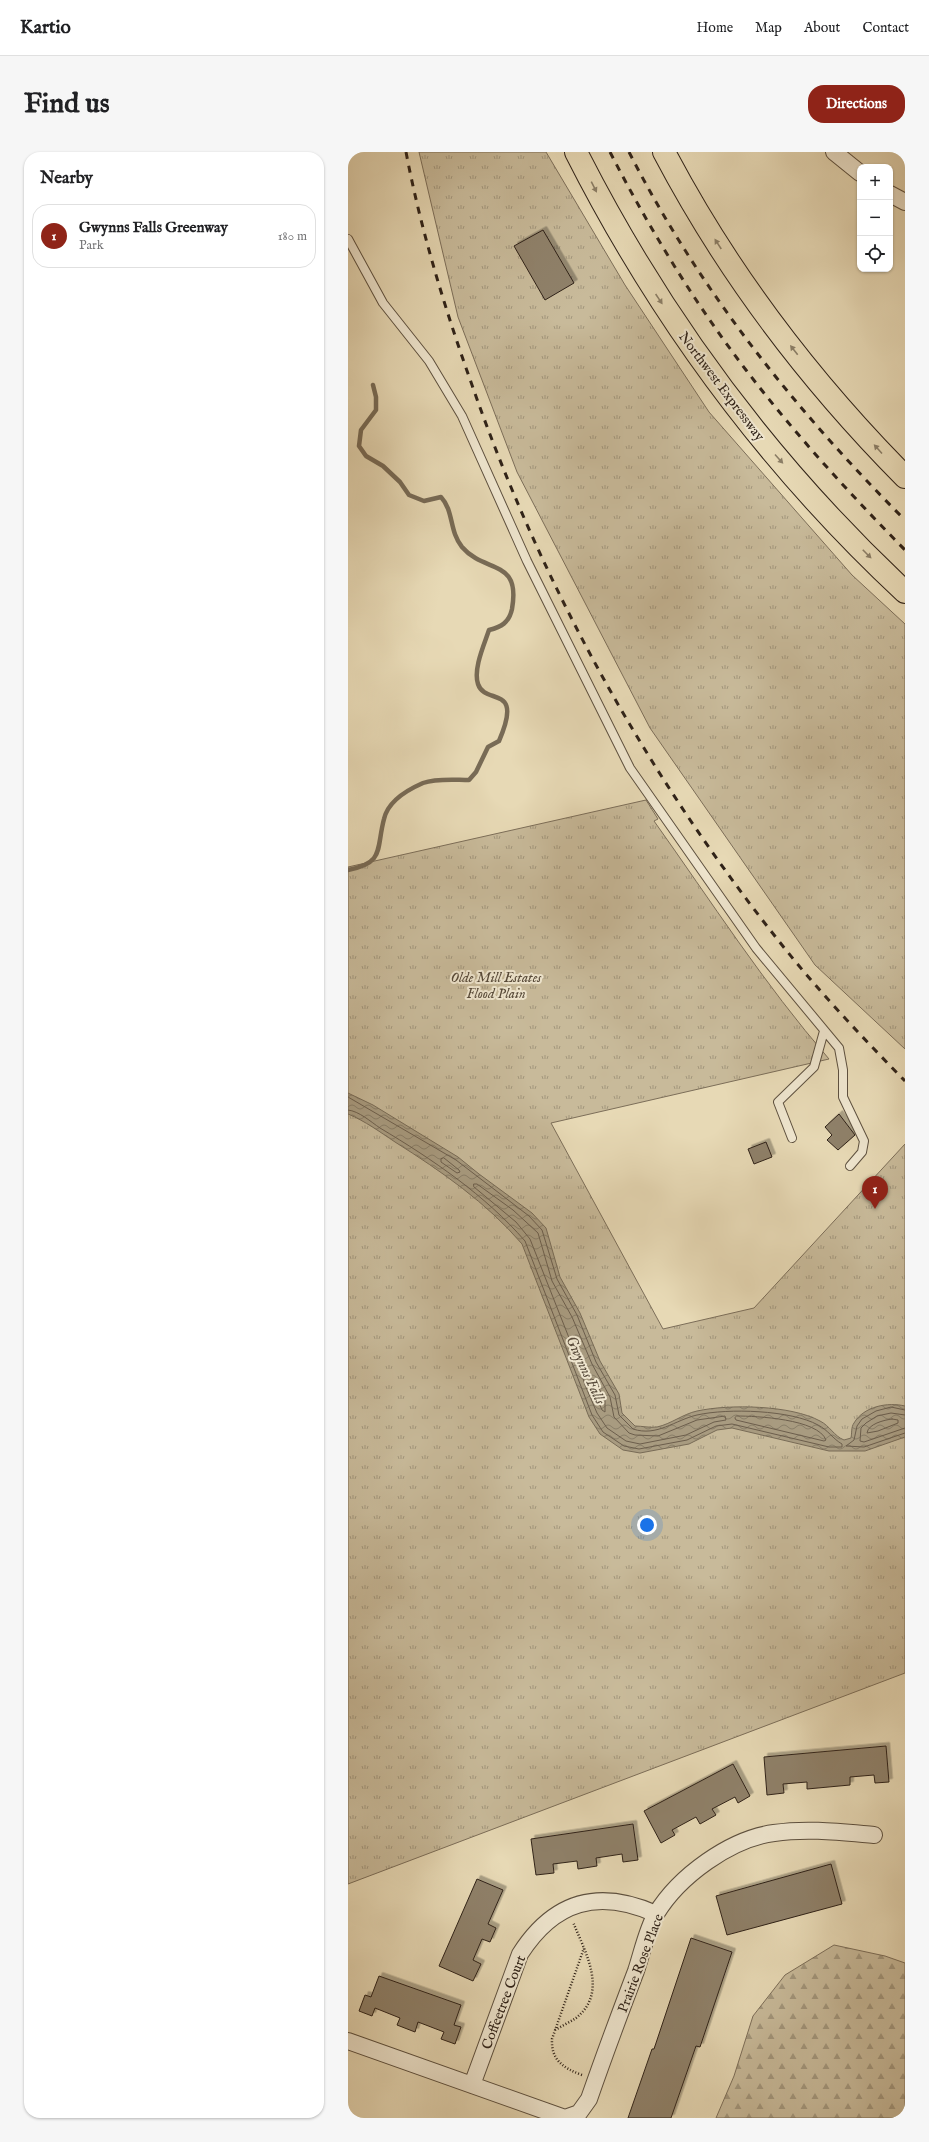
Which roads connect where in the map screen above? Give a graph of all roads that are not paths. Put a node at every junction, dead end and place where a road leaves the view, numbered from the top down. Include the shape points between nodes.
1 (576, 152) edge
2 (664, 152) edge
3 (834, 152) edge
4 (857, 171) edge
5 (893, 196) edge
6 (905, 202) edge
7 (348, 239) edge
8 (905, 477) edge
9 (905, 592) edge
10 (824, 1031) junction
11 (792, 1138) dead end
12 (850, 1166) dead end
13 (874, 1835) dead end
14 (656, 1914) junction
15 (348, 2041) edge
16 (472, 2085) junction
17 (565, 2118) edge

1 -> 9 highway, Northwest Expressway via 645,278 721,390 827,513
8 -> 2 highway via 833,400 744,285
3 - 4 street
5 - 6 street
7 - 10 lane via 384,303 429,361 462,416 527,561 630,768 756,948
10 - 11 lane via 814,1067 778,1102
10 - 12 lane via 839,1048 843,1070 843,1097 864,1141 862,1152
13 - 14 street, Prairie Rose Place via 795,1830 750,1839 709,1860 689,1876
14 - 16 street, Coffeetree Court via 623,1902 590,1902 567,1909 543,1923 520,1954
14 - 17 street, Prairie Rose Place via 585,2107 575,2115
15 - 16 street, Prairie Rose Place
16 - 17 street, Prairie Rose Place

